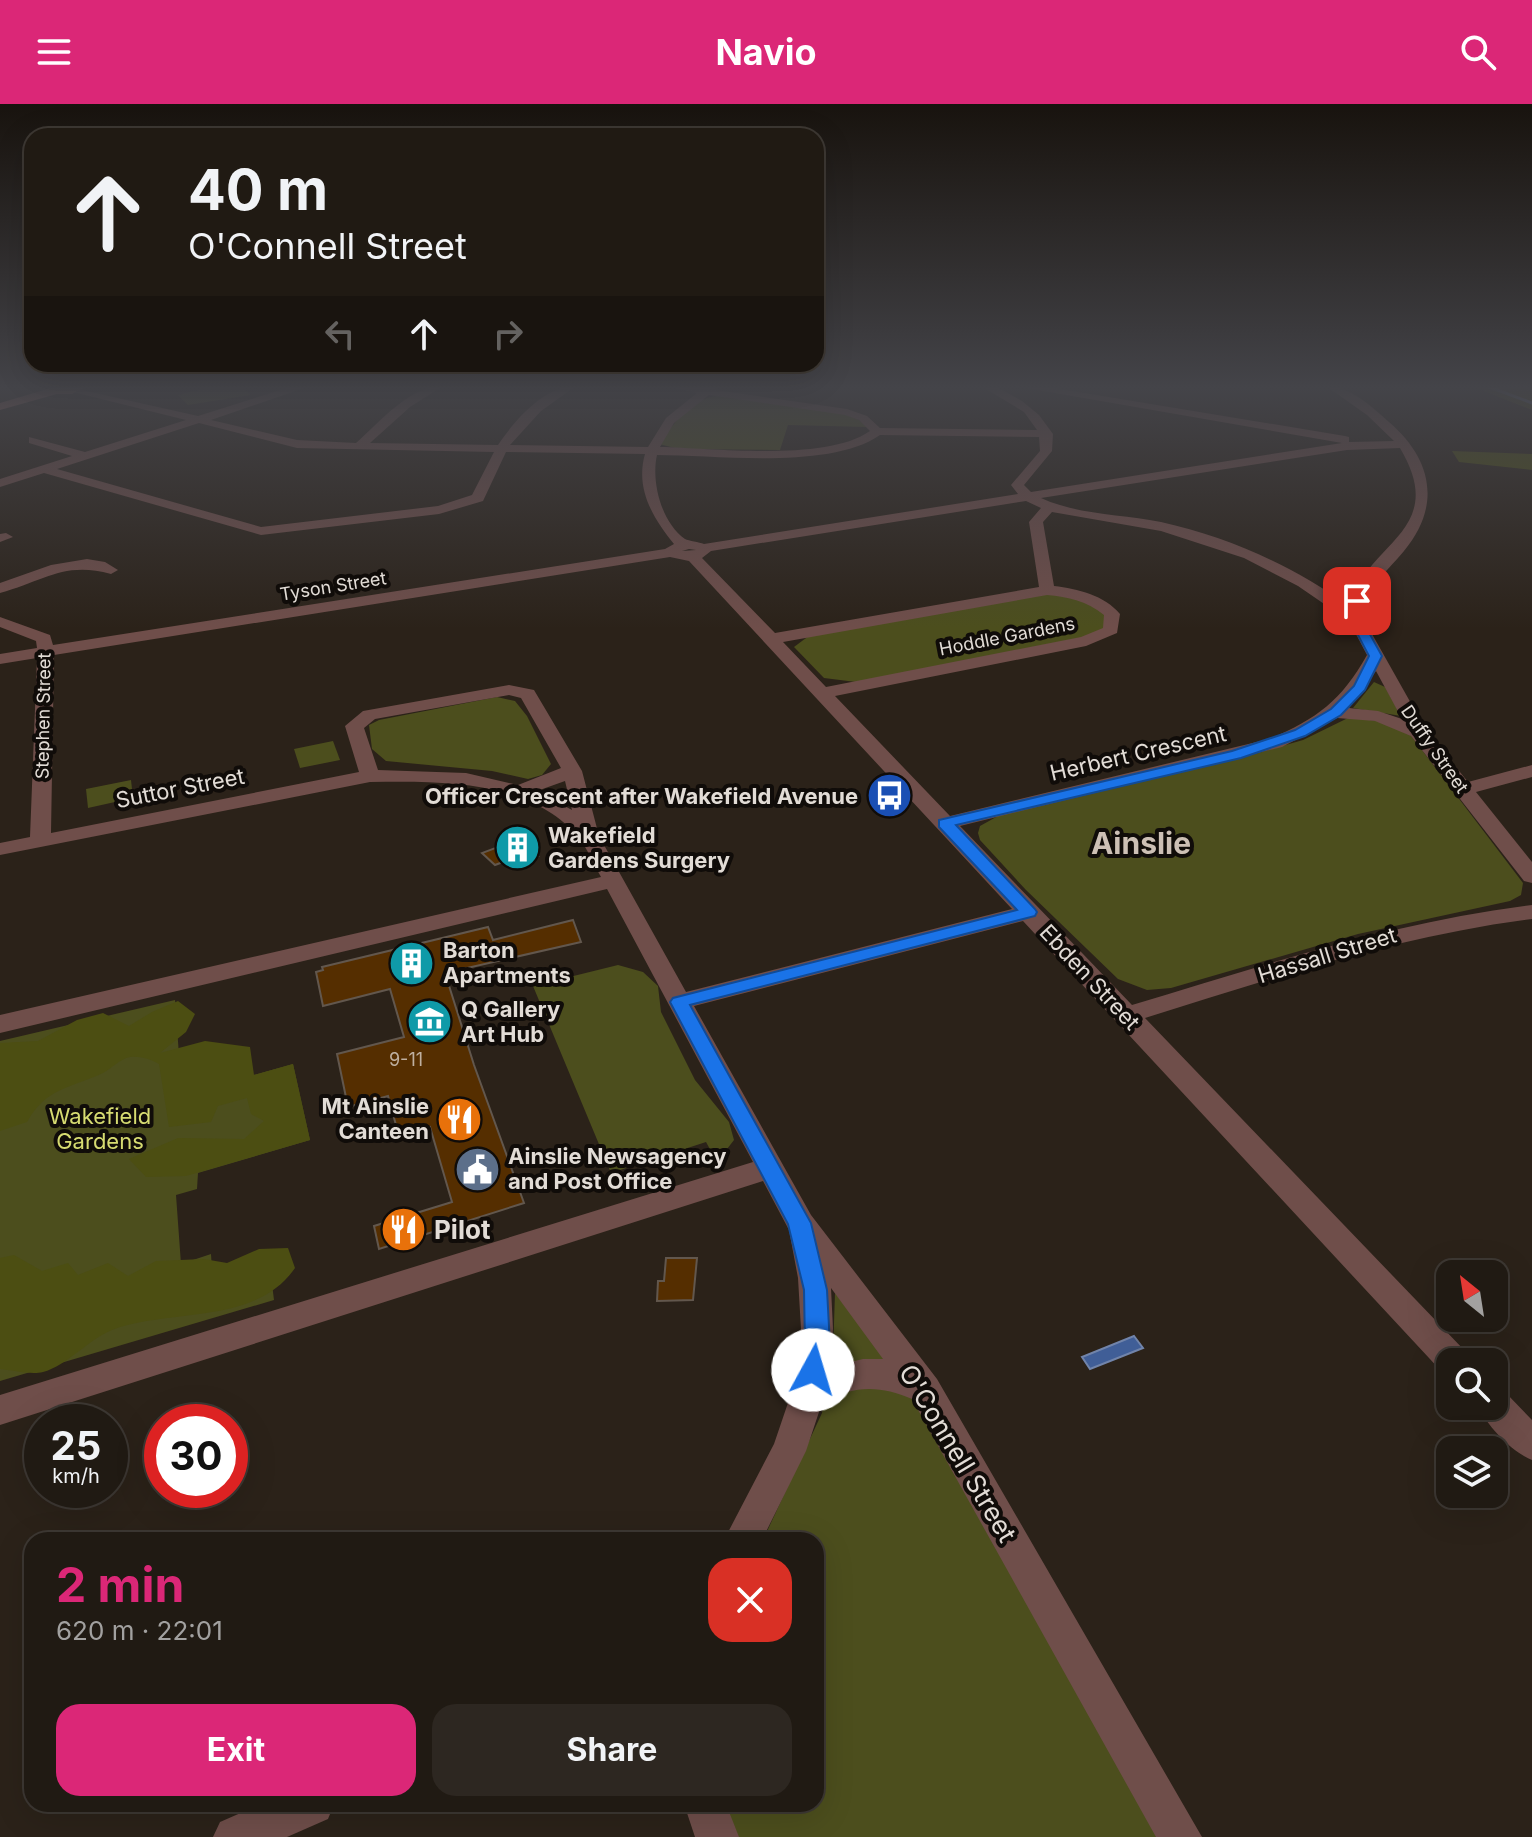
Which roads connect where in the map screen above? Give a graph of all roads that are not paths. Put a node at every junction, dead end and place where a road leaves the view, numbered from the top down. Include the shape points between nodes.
1 (50, 467) edge
2 (491, 467) edge
3 (646, 467) edge
4 (1032, 467) edge
5 (1217, 467) edge
6 (1416, 467) edge
7 (43, 469) junction
8 (0, 483) edge
9 (1031, 497) junction
10 (1048, 508) junction
11 (687, 550) junction
12 (55, 554) dead end
13 (69, 565) junction
14 (111, 570) dead end
15 (1294, 575) junction
16 (1368, 578) junction
17 (0, 588) edge
18 (1047, 590) junction
19 (1355, 618) junction
20 (0, 622) edge
21 (771, 639) junction
22 (46, 652) junction
23 (1375, 656) junction
24 (0, 659) edge
25 (822, 693) junction
26 (1336, 712) junction
27 (1418, 732) junction
28 (572, 771) junction
29 (1532, 771) edge
30 (370, 776) junction
31 (1463, 789) junction
32 (519, 791) junction
33 (945, 823) junction
34 (589, 836) junction
35 (40, 841) junction
36 (0, 849) edge
37 (1532, 876) edge
38 (613, 881) junction
39 (1029, 912) junction
40 (1532, 912) edge
41 (679, 1002) junction
42 (1126, 1015) junction
43 (0, 1024) edge
44 (769, 1168) junction
45 (800, 1223) junction
46 (1441, 1348) edge
47 (925, 1390) junction
48 (808, 1394) junction
49 (0, 1410) edge
50 (1508, 1419) edge
51 (1532, 1444) edge
52 (746, 1532) edge
53 (294, 1812) edge
54 (708, 1812) edge
55 (235, 1837) edge
56 (717, 1837) edge
57 (1180, 1837) edge

1 - 7 street
2 - 7 street via 478,498 439,510 261,531
3 - 11 street, Ebden Street via 657,513
4 - 9 street via 1017,485
5 - 9 street, Tyson Street
6 - 16 street via 1420,508 1407,538
7 - 8 street
9 - 10 street
9 - 11 street, Tyson Street
10 - 15 street via 1175,529 1238,549
10 - 18 street, Hoddle Gardens via 1036,522
11 - 21 street, Ebden Street
11 - 22 street, Tyson Street
12 - 13 street
13 - 14 street via 97,564
13 - 17 street
15 - 16 street via 1339,582
15 - 19 street
16 - 19 street
18 - 21 street, Hoddle Gardens
18 - 25 street, Hoddle Gardens via 1106,607 1114,626 1086,641
19 - 23 street, Duffy Street
20 - 22 street, Stephen Street via 44,638
21 - 25 street, Ebden Street
22 - 24 street, Tyson Street
22 - 35 street, Stephen Street
23 - 26 street, Herbert Crescent via 1360,687
23 - 27 street, Duffy Street
25 - 33 street, Ebden Street
26 - 27 street via 1378,716
26 - 33 street, Herbert Crescent via 1259,748
27 - 31 street, Duffy Street
28 - 30 street, O'Connell Street via 528,694 509,690 369,715 354,726
28 - 32 street
28 - 34 street, O'Connell Street
29 - 31 street
30 - 32 street, Suttor Street via 481,780
30 - 35 street, Suttor Street
31 - 37 street, Duffy Street
32 - 34 street, Suttor Street via 558,809
33 - 39 street, Ebden Street
34 - 38 street, O'Connell Street
35 - 36 street, Suttor Street
38 - 41 street, O'Connell Street
38 - 43 street
39 - 41 street
39 - 42 street, Ebden Street
40 - 42 street, Hassall Street via 1398,933
41 - 44 street, O'Connell Street
42 - 46 street, Ebden Street
44 - 45 street, O'Connell Street
44 - 49 street
45 - 47 street, O'Connell Street
45 - 48 street via 815,1290 817,1345
47 - 48 street via 904,1377 866,1373 843,1375
47 - 57 street, O'Connell Street
48 - 52 street via 795,1438
50 - 51 street
53 - 55 street
54 - 56 street

